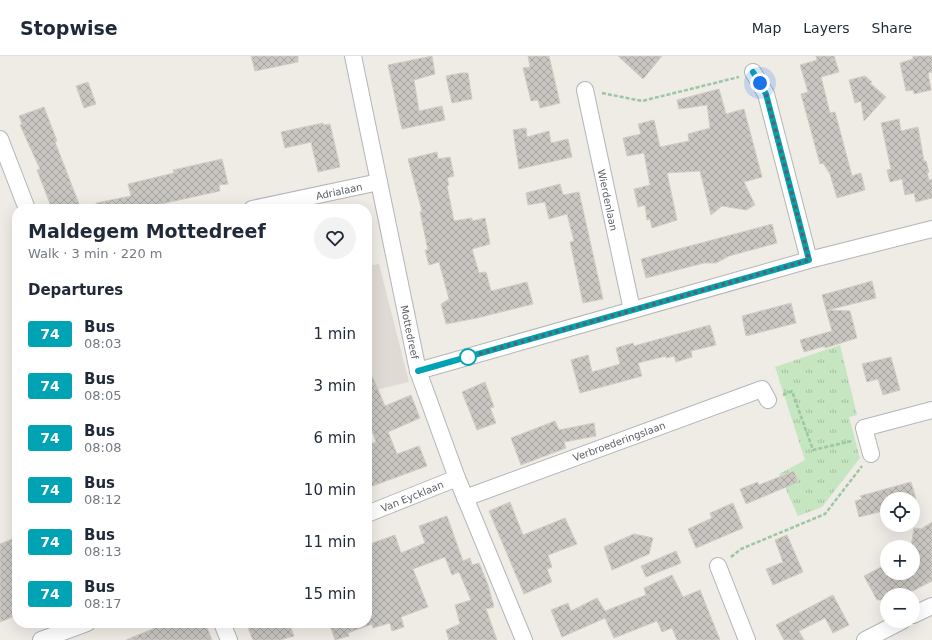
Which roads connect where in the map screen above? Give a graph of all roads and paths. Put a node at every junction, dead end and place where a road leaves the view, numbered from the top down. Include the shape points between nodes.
1 (353, 56) edge
2 (753, 72) joint
3 (585, 90) joint
4 (0, 139) edge
5 (379, 182) junction
6 (25, 204) edge
7 (276, 204) edge
8 (932, 229) edge
9 (809, 260) junction
10 (632, 310) junction
11 (418, 371) junction
12 (768, 400) joint
13 (932, 410) edge
14 (867, 438) junction
15 (871, 454) joint
16 (457, 478) junction
17 (465, 498) junction
18 (372, 512) edge
19 (718, 566) joint
20 (932, 606) edge
21 (920, 612) edge
22 (73, 628) edge
23 (224, 628) edge
24 (888, 628) edge
25 (41, 640) edge
26 (229, 640) edge
27 (524, 640) edge
28 (747, 640) edge
29 (865, 640) edge

1 - 5 street, Mottedreef
2 - 3 path via 642,101
2 - 9 street via 766,94
3 - 10 street, Wierdenlaan
4 - 6 street
5 - 7 street, Adrialaan
5 - 11 street, Mottedreef
8 - 9 street
9 - 10 street
10 - 11 street
11 - 16 street, Mottedreef
12 - 14 path via 792,391 813,450
12 - 17 street, Verbroederingslaan via 762,389
13 - 14 street via 864,428
14 - 15 street
15 - 19 path via 825,514 741,549
16 - 17 street, Mottedreef
16 - 18 street, Van Eycklaan
17 - 27 street, Mottedreef
19 - 28 street
20 - 21 street
22 - 25 street
23 - 26 street
24 - 29 street

